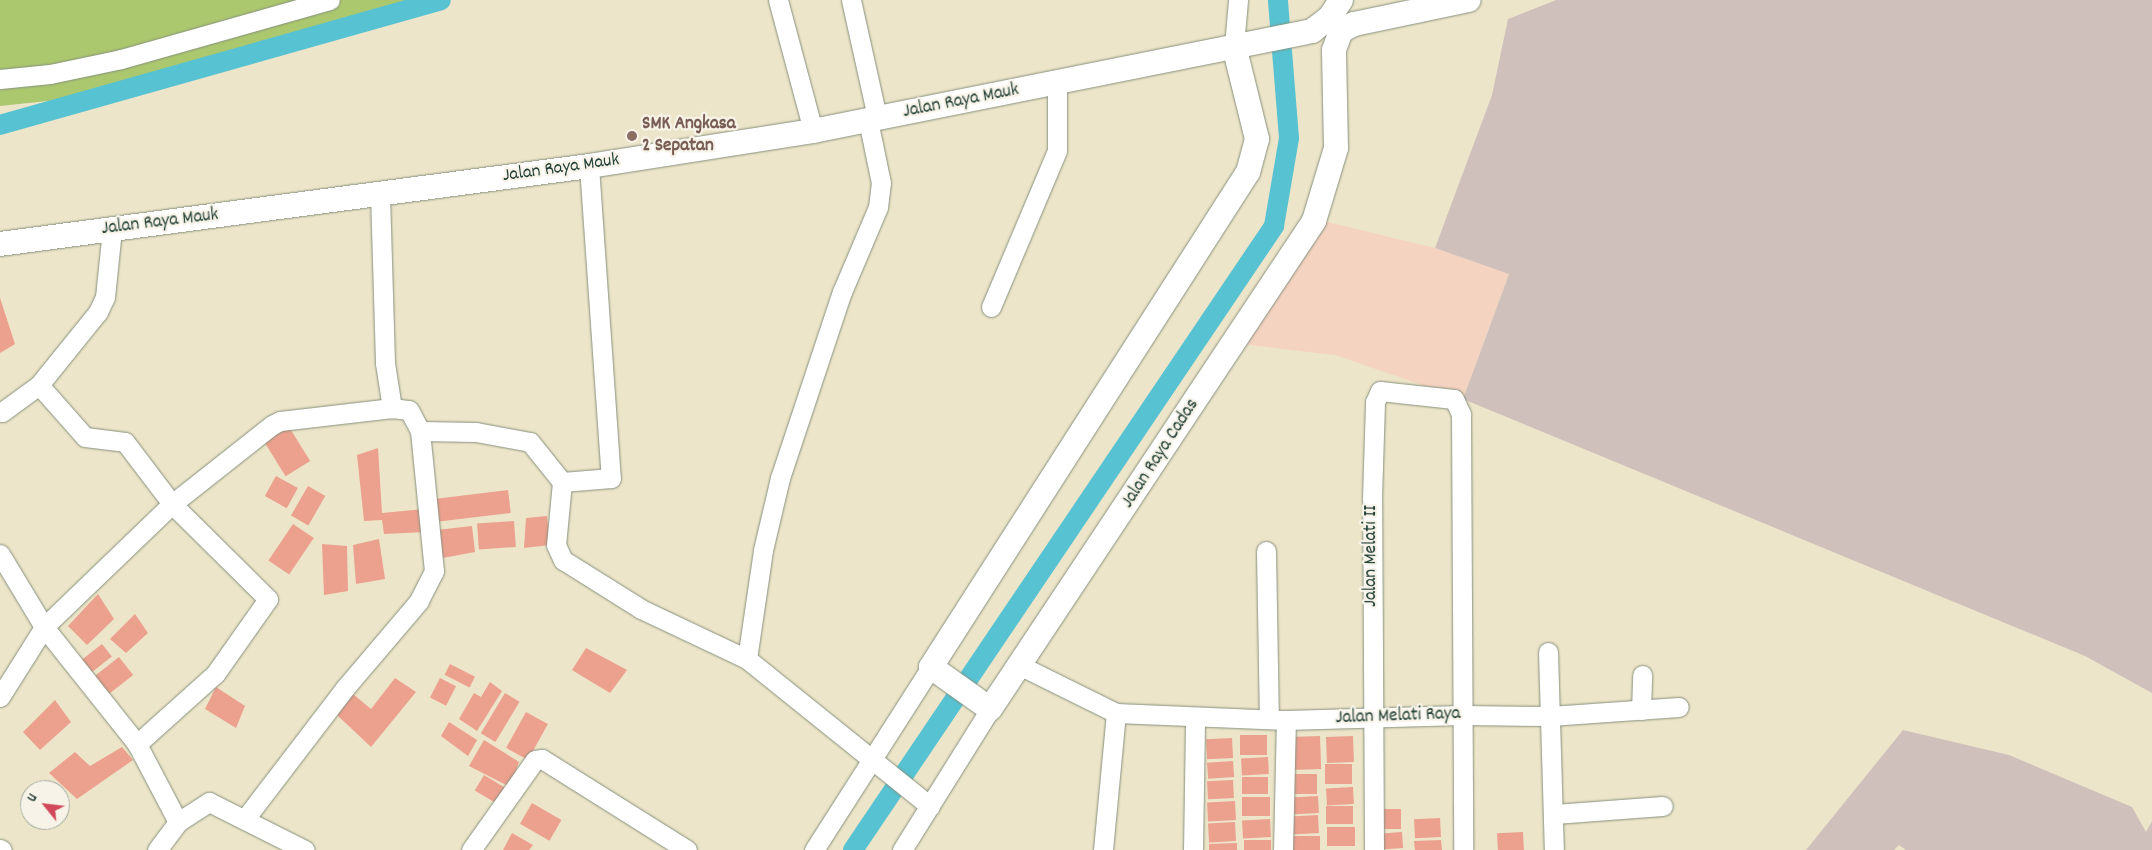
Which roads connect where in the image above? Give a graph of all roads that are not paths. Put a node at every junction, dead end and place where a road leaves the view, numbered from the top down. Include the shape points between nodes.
1 (330, 0) edge
2 (778, 0) edge
3 (851, 0) edge
4 (1238, 0) edge
5 (1341, 0) edge
6 (1469, 0) edge
7 (1239, 39) junction
8 (0, 80) edge
9 (1057, 83) junction
10 (873, 119) junction
11 (813, 131) junction
12 (589, 166) junction
13 (380, 194) junction
14 (112, 229) junction
15 (0, 244) edge
16 (991, 307) dead end
17 (39, 385) junction
18 (392, 408) junction
19 (2, 412) dead end
20 (420, 431) junction
21 (562, 482) junction
22 (172, 504) junction
23 (1266, 551) dead end
24 (0, 554) edge
25 (44, 627) junction
26 (1548, 652) dead end
27 (747, 659) junction
28 (1021, 666) junction
29 (937, 671) junction
30 (1642, 675) dead end
31 (0, 697) edge
32 (984, 704) junction
33 (1679, 708) dead end
34 (1641, 710) junction
35 (1116, 713) junction
36 (1462, 715) junction
37 (1550, 716) junction
38 (1195, 717) junction
39 (1371, 718) junction
40 (1278, 720) junction
41 (137, 744) junction
42 (876, 763) junction
43 (930, 806) junction
44 (1663, 806) dead end
45 (1554, 814) junction
46 (245, 819) junction
47 (178, 822) junction
48 (157, 850) edge
49 (305, 850) edge
50 (472, 850) edge
51 (687, 850) edge
52 (814, 850) edge
53 (902, 850) edge
54 (1103, 850) edge
55 (1193, 850) edge
56 (1283, 850) edge
57 (1374, 850) edge
58 (1463, 850) edge
59 (1554, 850) edge

1 - 8 street via 121,59 50,74
2 - 11 street
3 - 10 street
4 - 7 street
5 - 7 main road, Jalan Raya Mauk via 1330,17 1312,31
6 - 28 main road, Jalan Raya Cadas via 1354,24 1341,31 1334,50 1336,148 1314,221
7 - 9 main road, Jalan Raya Mauk
7 - 29 main road via 1257,139 1248,172
9 - 10 main road, Jalan Raya Mauk
9 - 16 street via 1057,150
10 - 11 main road, Jalan Raya Mauk
10 - 27 street via 881,183 878,207 842,292 780,478 764,550
11 - 12 main road, Jalan Raya Mauk
12 - 13 main road, Jalan Raya Mauk
12 - 21 street via 611,478
13 - 14 main road, Jalan Raya Mauk
13 - 18 street via 385,363
14 - 15 main road, Jalan Raya Mauk
14 - 17 street via 105,297 98,312
17 - 19 street
17 - 22 street via 85,436 125,442
18 - 20 street via 409,410
18 - 22 street via 280,420
20 - 21 street via 476,432 530,442
20 - 46 street via 434,571 428,586
21 - 27 street via 556,545 563,560 641,609
22 - 25 street
22 - 41 street via 268,599 215,674
23 - 40 street
24 - 25 street
25 - 31 street
25 - 41 street
26 - 37 street
27 - 42 street
28 - 32 main road, Jalan Raya Cadas
28 - 35 street
29 - 32 main road
29 - 42 street
30 - 34 street
32 - 43 street, Jalan Raya Cadas
33 - 34 street, Jalan Melati Raya
34 - 37 street, Jalan Melati Raya
35 - 38 street, Jalan Melati Raya
35 - 54 street
36 - 37 street, Jalan Melati Raya
36 - 39 street, Jalan Melati Raya
36 - 39 street, Jalan Melati II via 1461,414 1454,399 1380,391 1377,394 1372,498
36 - 58 street
37 - 45 street
38 - 40 street, Jalan Melati Raya
38 - 55 street
39 - 40 street, Jalan Melati Raya
39 - 57 street, Jalan Melati II
40 - 56 street
41 - 47 street
42 - 43 street
42 - 52 street
43 - 53 street, Jalan Raya Cadas
44 - 45 street
45 - 59 street
46 - 47 street via 209,802
46 - 49 street
47 - 48 street
50 - 51 street via 535,760 542,759

